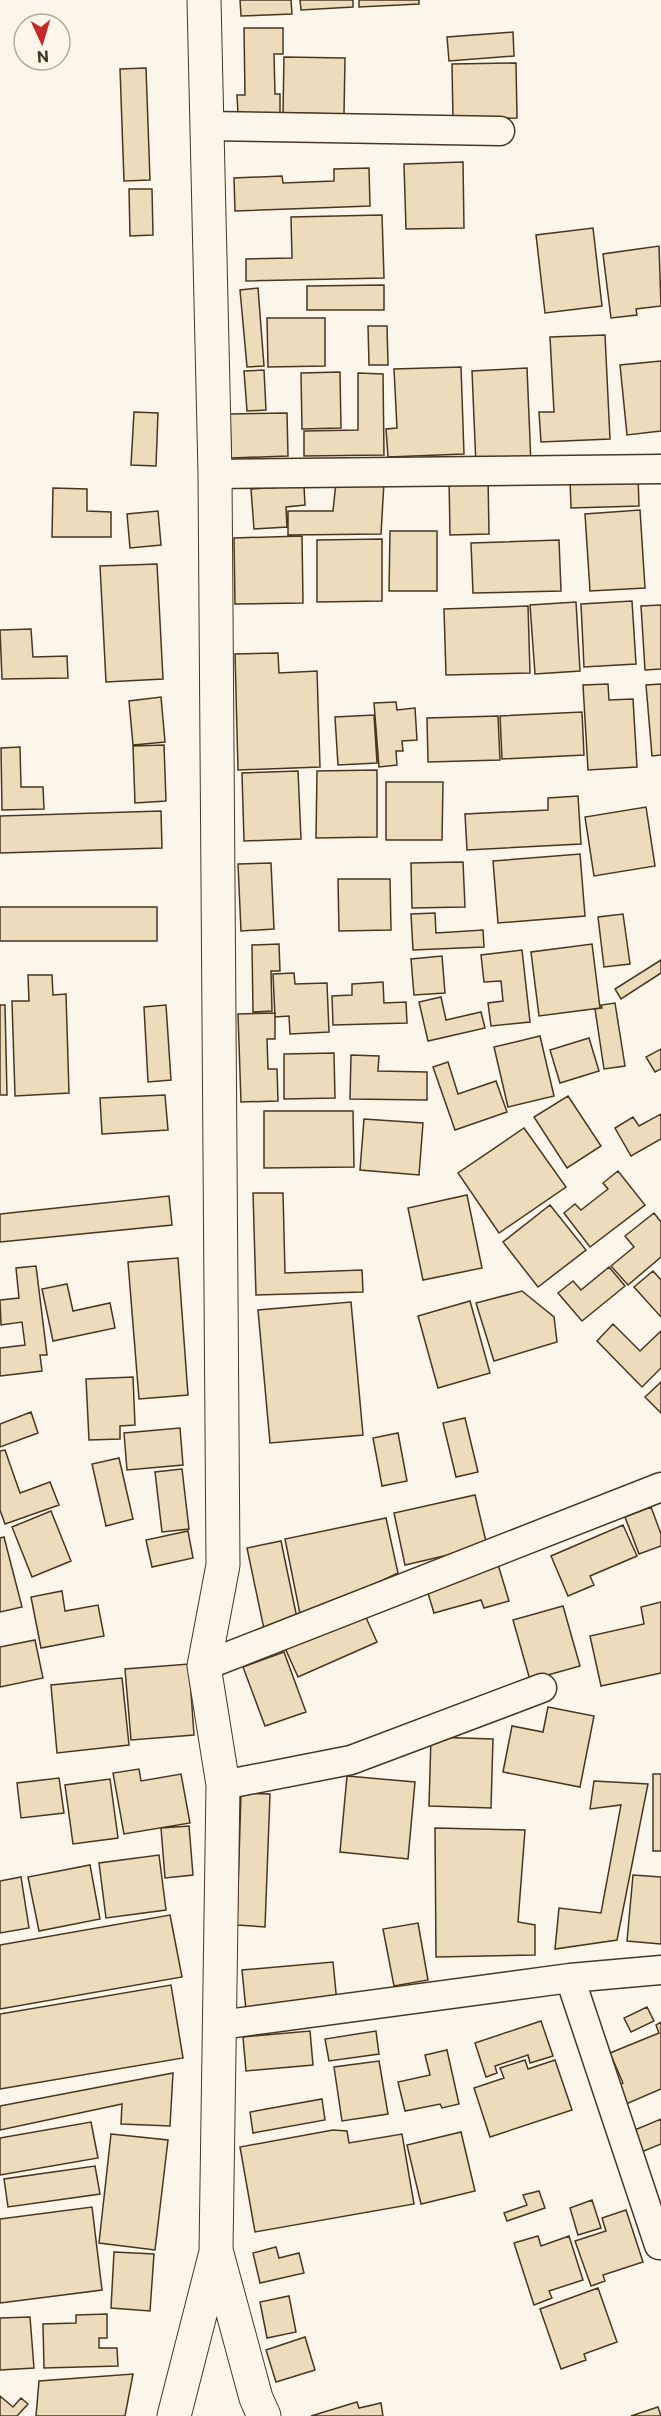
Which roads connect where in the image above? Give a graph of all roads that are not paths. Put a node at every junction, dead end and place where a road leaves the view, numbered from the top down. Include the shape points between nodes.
1 (204, 0) edge
2 (206, 126) junction
3 (500, 131) dead end
4 (661, 469) edge
5 (215, 474) junction
6 (661, 1487) edge
7 (204, 1666) junction
8 (542, 1688) dead end
9 (223, 1785) junction
10 (661, 1970) edge
11 (570, 1978) junction
12 (220, 2025) junction
13 (659, 2245) dead end
14 (216, 2250) junction
15 (174, 2416) edge
16 (264, 2416) edge

1 - 2 main road
2 - 3 street
2 - 5 main road
4 - 5 street
5 - 7 main road via 223,1564
6 - 7 street
7 - 9 main road
8 - 9 street via 351,1760
9 - 12 main road
10 - 11 street
11 - 12 street
11 - 13 street
12 - 14 main road
14 - 15 main road
14 - 16 main road

